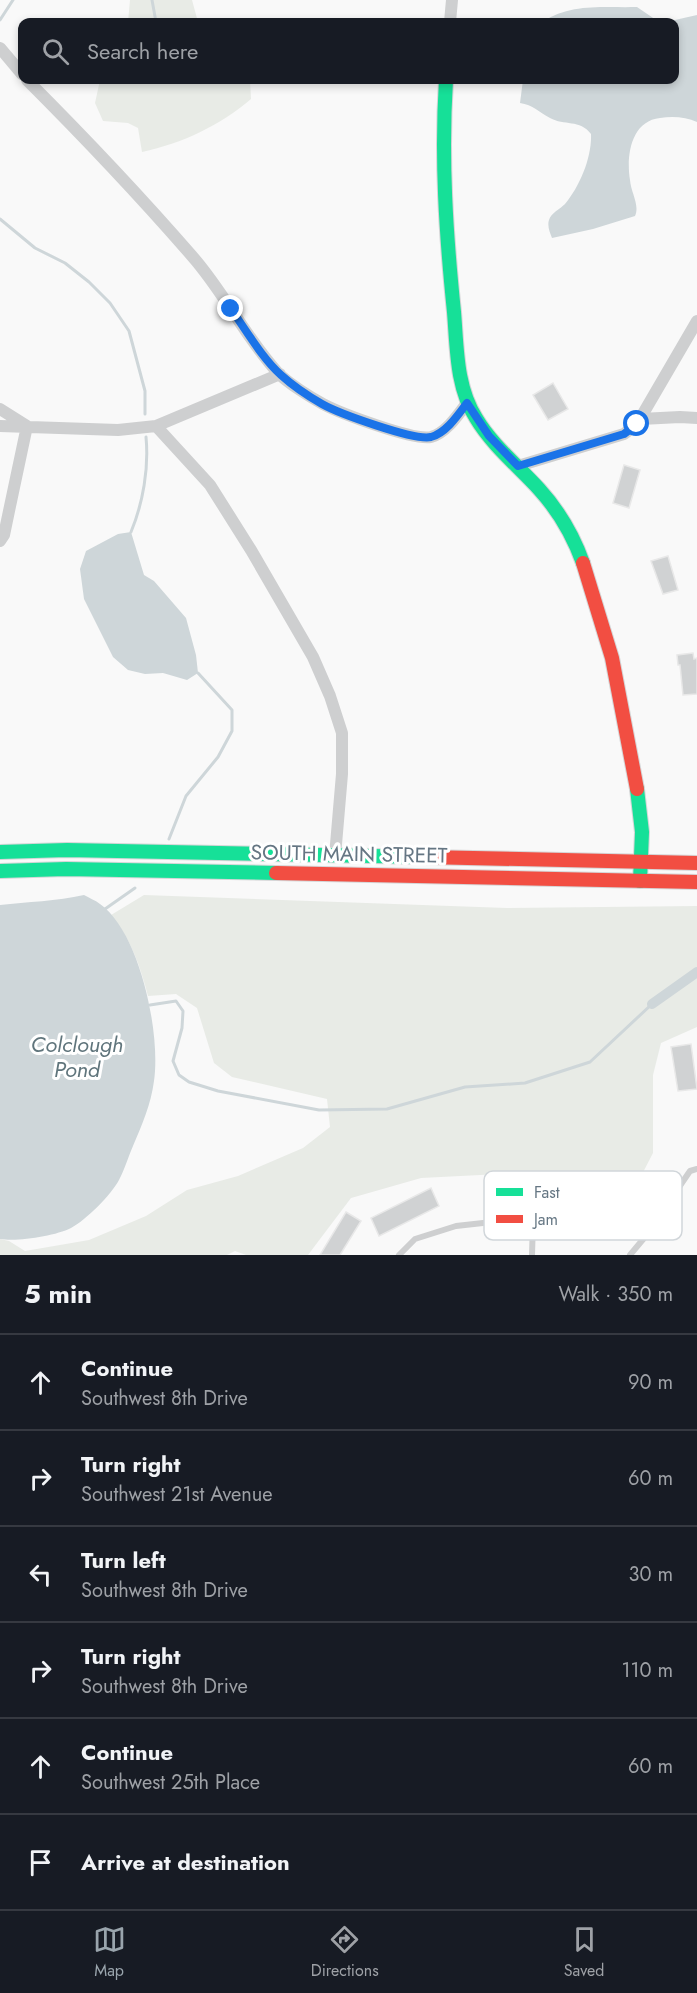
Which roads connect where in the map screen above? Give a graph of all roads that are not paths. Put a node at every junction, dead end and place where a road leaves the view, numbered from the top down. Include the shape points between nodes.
1 (452, 0) edge
2 (450, 18) edge
3 (0, 48) edge
4 (18, 69) edge
5 (31, 84) edge
6 (446, 84) edge
7 (697, 321) edge
8 (280, 374) junction
9 (467, 403) junction
10 (0, 409) edge
11 (697, 418) edge
12 (641, 419) junction
13 (0, 426) edge
14 (27, 426) junction
15 (156, 426) junction
16 (518, 466) junction
17 (0, 541) edge
18 (0, 852) edge
19 (335, 856) junction
20 (643, 862) junction
21 (697, 864) edge
22 (0, 871) edge
23 (334, 876) junction
24 (640, 881) junction
25 (697, 882) edge
26 (697, 1168) edge
27 (682, 1183) edge
28 (484, 1223) edge
29 (532, 1240) edge
30 (642, 1240) edge
31 (399, 1255) edge
32 (532, 1255) edge
33 (630, 1255) edge

1 - 2 street
3 - 4 street
5 - 8 street via 194,257
6 - 9 main road via 445,224
7 - 12 street
8 - 9 street via 323,404 416,436 431,437 446,428
8 - 15 street
9 - 16 main road via 489,436
10 - 14 street
11 - 12 street
12 - 16 street via 624,434
13 - 14 street
14 - 15 street via 118,430
14 - 17 street
15 - 19 street via 210,485 313,657 330,696 342,733
16 - 20 main road via 562,518 583,562 607,638 641,805
18 - 19 main road, SOUTH MAIN STREET
19 - 20 main road, SOUTH MAIN STREET
19 - 23 main road
20 - 21 main road, SOUTH MAIN STREET
20 - 24 main road
22 - 23 main road, SOUTH MAIN STREET
23 - 24 main road, SOUTH MAIN STREET
24 - 25 main road, SOUTH MAIN STREET
26 - 27 lane
28 - 31 lane via 456,1226 415,1239
29 - 32 lane
30 - 33 lane

